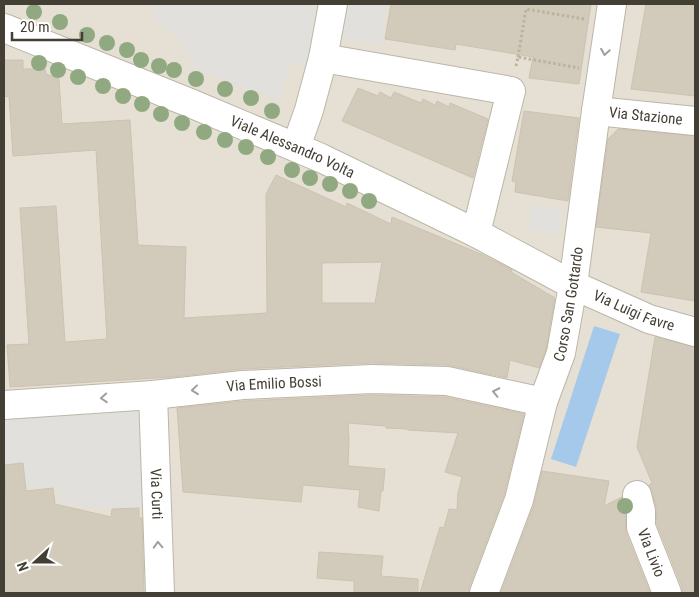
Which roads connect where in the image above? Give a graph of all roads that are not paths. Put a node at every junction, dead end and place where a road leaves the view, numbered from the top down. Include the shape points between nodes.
1 (333, 4) edge
2 (611, 13) edge
3 (4, 28) edge
4 (323, 58) junction
5 (596, 111) junction
6 (695, 121) edge
7 (296, 147) junction
8 (486, 239) junction
9 (573, 285) junction
10 (695, 332) edge
11 (153, 395) junction
12 (543, 402) junction
13 (4, 405) edge
14 (639, 503) dead end
15 (160, 593) edge
16 (484, 593) edge
17 (667, 593) edge

1 - 4 street
2 -> 5 street, Corso San Gottardo
3 - 7 street, Viale Alessandro Volta
4 - 7 street
4 - 8 street via 511,91
5 - 6 street, Via Stazione
5 - 9 street, Corso San Gottardo
7 - 8 street, Viale Alessandro Volta
8 - 9 street, Viale Alessandro Volta
9 - 10 street, Via Luigi Favre via 649,319
9 - 12 street, Corso San Gottardo via 561,353
12 -> 11 street, Via Emilio Bossi via 447,381 372,379 243,385
11 -> 13 street, Via Emilio Bossi
15 -> 11 street, Via Curti
12 - 16 street, Corso San Gottardo via 519,500
14 - 17 street, Via Livio via 641,527

